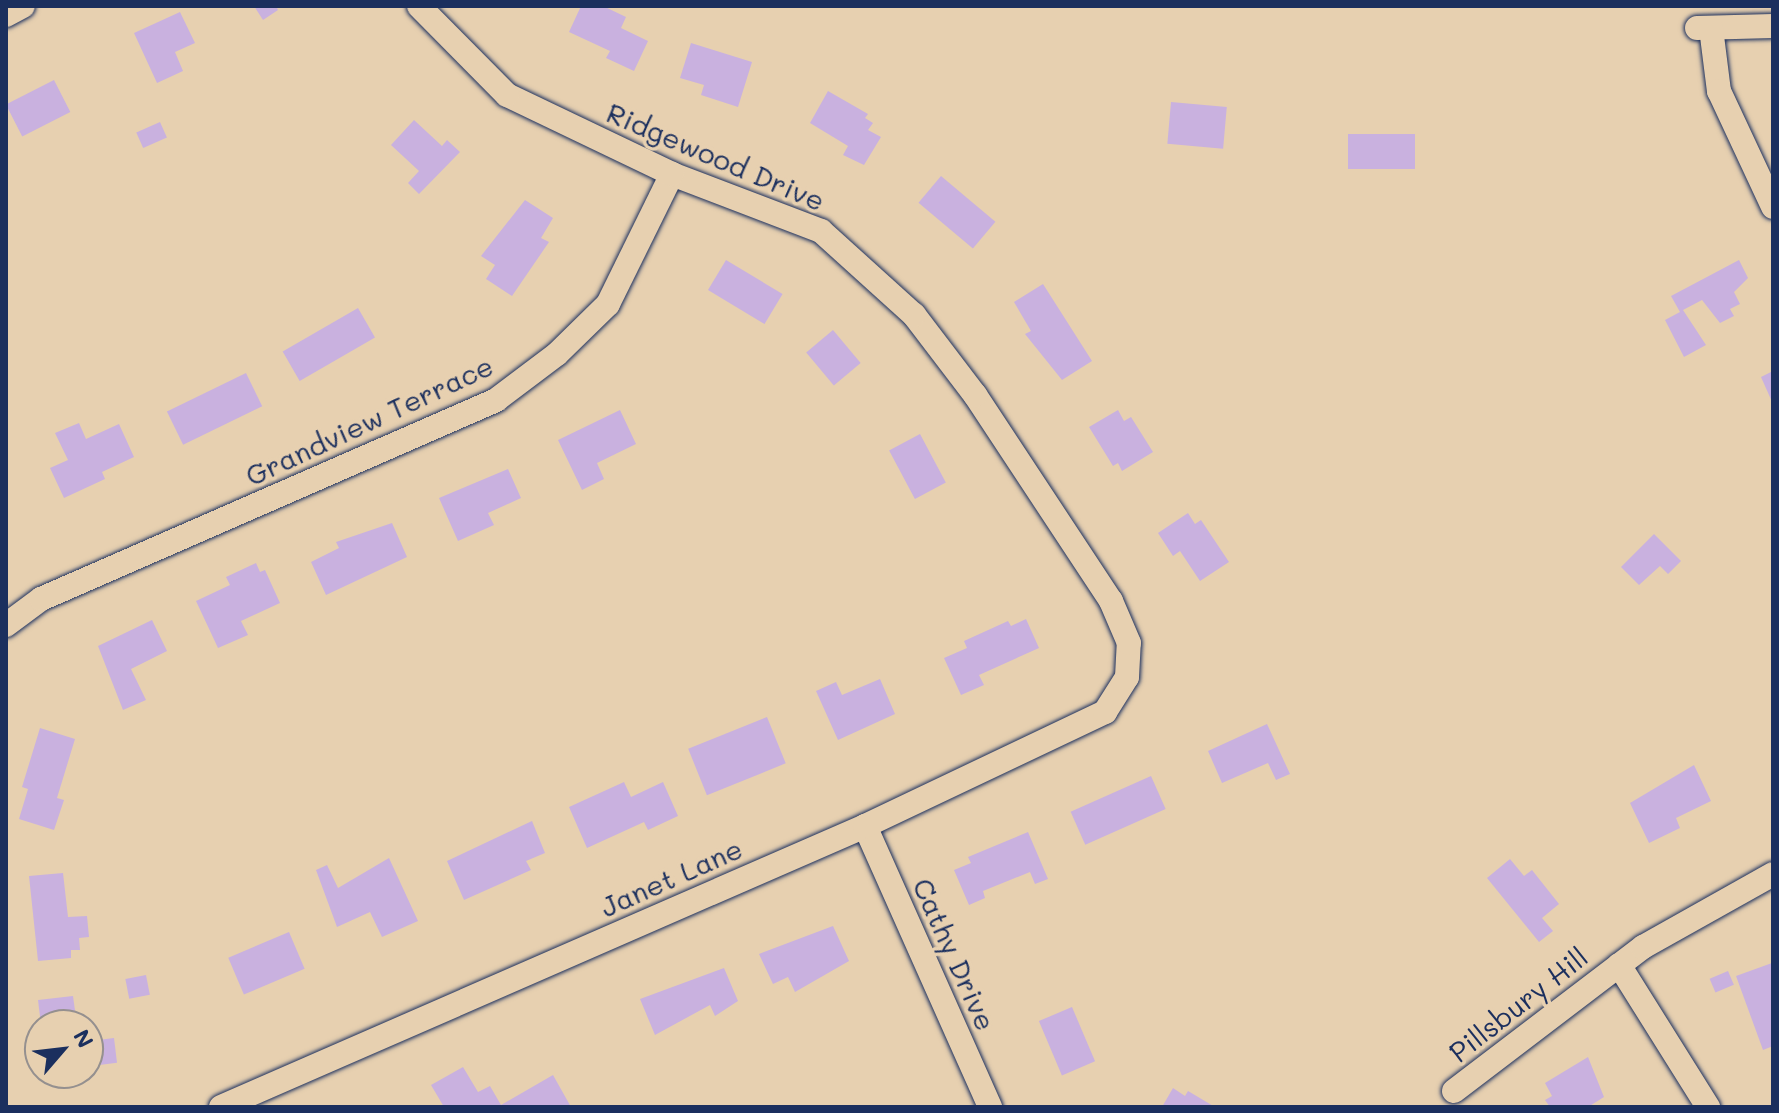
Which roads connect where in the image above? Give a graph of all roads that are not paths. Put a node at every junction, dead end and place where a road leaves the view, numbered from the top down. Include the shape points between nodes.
1 (23, 6) edge
2 (419, 6) edge
3 (6, 15) edge
4 (1773, 26) edge
5 (672, 174) junction
6 (1773, 207) edge
7 (6, 625) edge
8 (1127, 677) joint
9 (865, 826) junction
10 (1773, 874) edge
11 (1619, 965) junction
12 (1454, 1091) dead end
13 (221, 1107) edge
14 (990, 1107) edge
15 (1708, 1107) edge

1 - 3 street
2 - 5 street, Ridgewood Drive via 507,95
4 - 6 street via 1704,28 1719,91
5 - 7 street, Grandview Terrace via 608,304 557,354 496,400 41,599
5 - 8 street, Ridgewood Drive via 821,231 914,315 975,395 1111,601 1129,643
8 - 9 street, Janet Lane via 1105,712
9 - 13 street, Janet Lane
9 - 14 street, Cathy Drive
10 - 11 street, Pillsbury Hill via 1666,932
11 - 12 street, Pillsbury Hill
11 - 15 street, Pillsbury Hill

